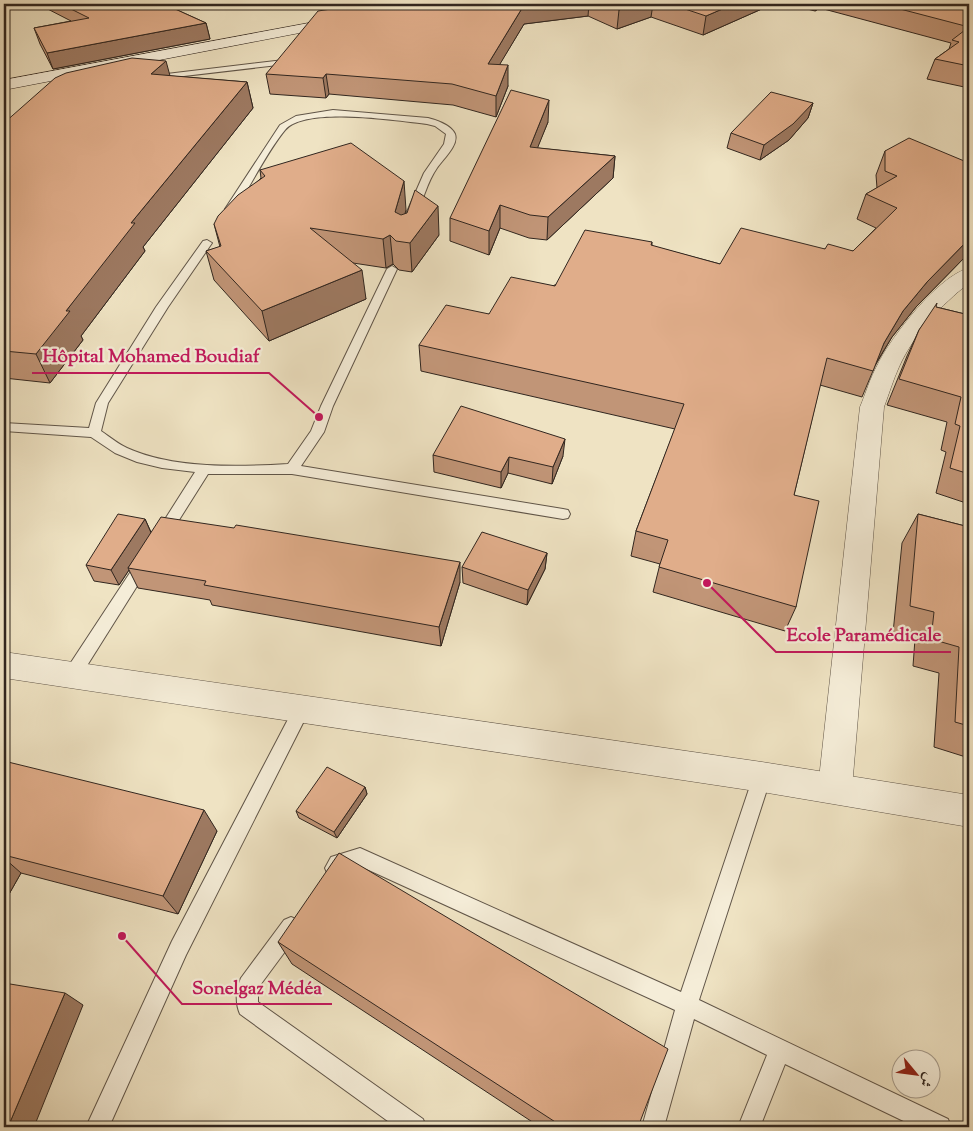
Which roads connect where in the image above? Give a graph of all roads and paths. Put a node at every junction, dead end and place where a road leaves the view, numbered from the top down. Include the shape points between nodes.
1 (357, 18) edge
2 (284, 62) edge
3 (140, 79) edge
4 (4, 85) edge
5 (222, 221) edge
6 (409, 222) edge
7 (207, 243) dead end
8 (392, 269) edge
9 (969, 274) edge
10 (4, 427) edge
11 (94, 433) junction
12 (204, 469) junction
13 (292, 470) junction
14 (562, 514) dead end
15 (4, 665) edge
16 (72, 675) junction
17 (302, 709) junction
18 (762, 777) junction
19 (835, 788) junction
20 (969, 811) edge
21 (321, 886) edge
22 (304, 909) edge
23 (687, 1005) junction
24 (780, 1050) junction
25 (97, 1127) edge
26 (415, 1127) edge
27 (653, 1127) edge
28 (749, 1127) edge
29 (940, 1127) edge

1 - 4 street
2 - 3 lane
5 - 6 lane via 283,127 299,118 333,113 428,121 450,133 450,144 428,173
7 - 11 lane via 162,307 102,403
8 - 13 lane via 317,432
9 - 19 street via 918,320 890,361 872,407
10 - 11 lane
11 - 12 lane via 124,452
12 - 13 lane
12 - 16 lane
13 - 14 lane
15 - 16 street
16 - 17 street
17 - 18 street
17 - 25 lane via 179,948
18 - 19 street
18 - 23 lane
19 - 20 street
21 - 23 lane via 338,864 360,857
22 - 26 lane via 248,985 247,1007
23 - 24 lane
23 - 27 lane
24 - 28 lane
24 - 29 lane

